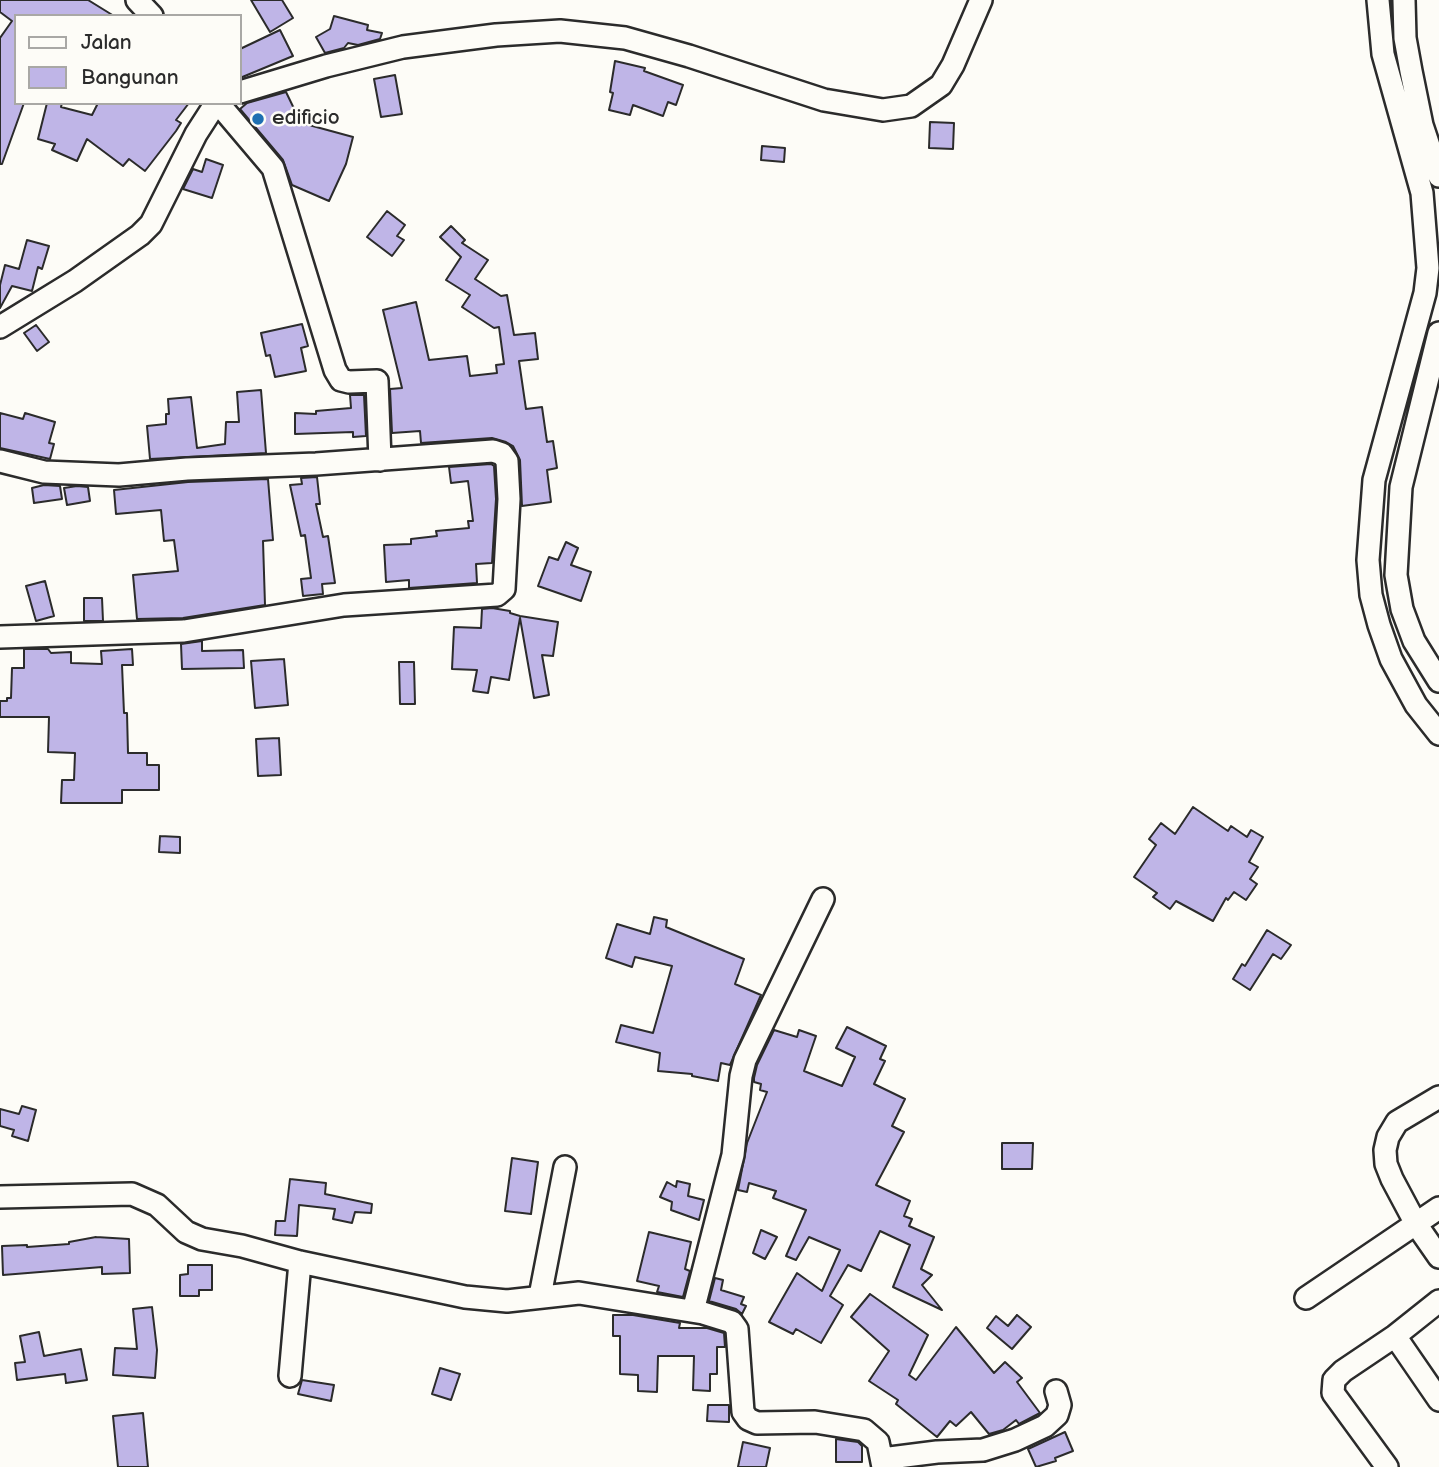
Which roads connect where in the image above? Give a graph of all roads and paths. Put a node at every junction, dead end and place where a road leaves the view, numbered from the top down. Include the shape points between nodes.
1 (137, 0) edge
2 (981, 0) edge
3 (1378, 0) edge
4 (1404, 0) edge
5 (150, 14) edge
6 (242, 91) edge
7 (216, 105) edge
8 (219, 105) edge
9 (1439, 176) edge
10 (1432, 294) edge
11 (0, 327) edge
12 (1439, 332) edge
13 (380, 460) junction
14 (0, 461) edge
15 (0, 637) edge
16 (1439, 681) edge
17 (1439, 686) edge
18 (1416, 705) junction
19 (1439, 734) edge
20 (823, 899) dead end
21 (1439, 1097) edge
22 (565, 1167) dead end
23 (0, 1197) edge
24 (1439, 1208) edge
25 (1416, 1224) junction
26 (1439, 1257) edge
27 (300, 1262) junction
28 (540, 1296) junction
29 (1306, 1298) dead end
30 (1439, 1301) edge
31 (693, 1311) junction
32 (1395, 1336) junction
33 (290, 1376) dead end
34 (1056, 1391) dead end
35 (1439, 1400) edge
36 (883, 1463) edge
37 (1387, 1467) edge

1 - 5 street
2 - 6 street via 941,85 911,106 883,110 824,100 625,38 561,31 403,47
3 - 10 street via 1383,54 1422,193
4 - 9 street via 1411,71
7 - 11 street via 140,235
8 - 13 street via 273,168 335,370 341,380 377,381
10 - 18 street via 1374,480 1368,559 1379,625
12 - 16 street via 1401,487 1396,575 1414,641
13 - 14 street via 119,475 44,472
13 - 15 street via 502,454 509,528 501,593 344,605 184,631
17 - 18 street
18 - 19 street
20 - 31 street via 745,1060 733,1154
21 - 25 street via 1397,1122 1385,1150 1392,1179
22 - 28 street
23 - 27 street via 132,1194 157,1205 186,1232 202,1239
24 - 25 street
25 - 26 street
25 - 29 street
27 - 28 street via 465,1297 506,1301
27 - 33 street
28 - 31 street via 579,1293
30 - 32 street
31 - 36 street via 732,1322 737,1329 743,1412 748,1419 864,1430 878,1442
32 - 35 street
32 - 37 street via 1334,1380 1334,1393
34 - 36 street via 1057,1415 1015,1440 983,1450 937,1452

